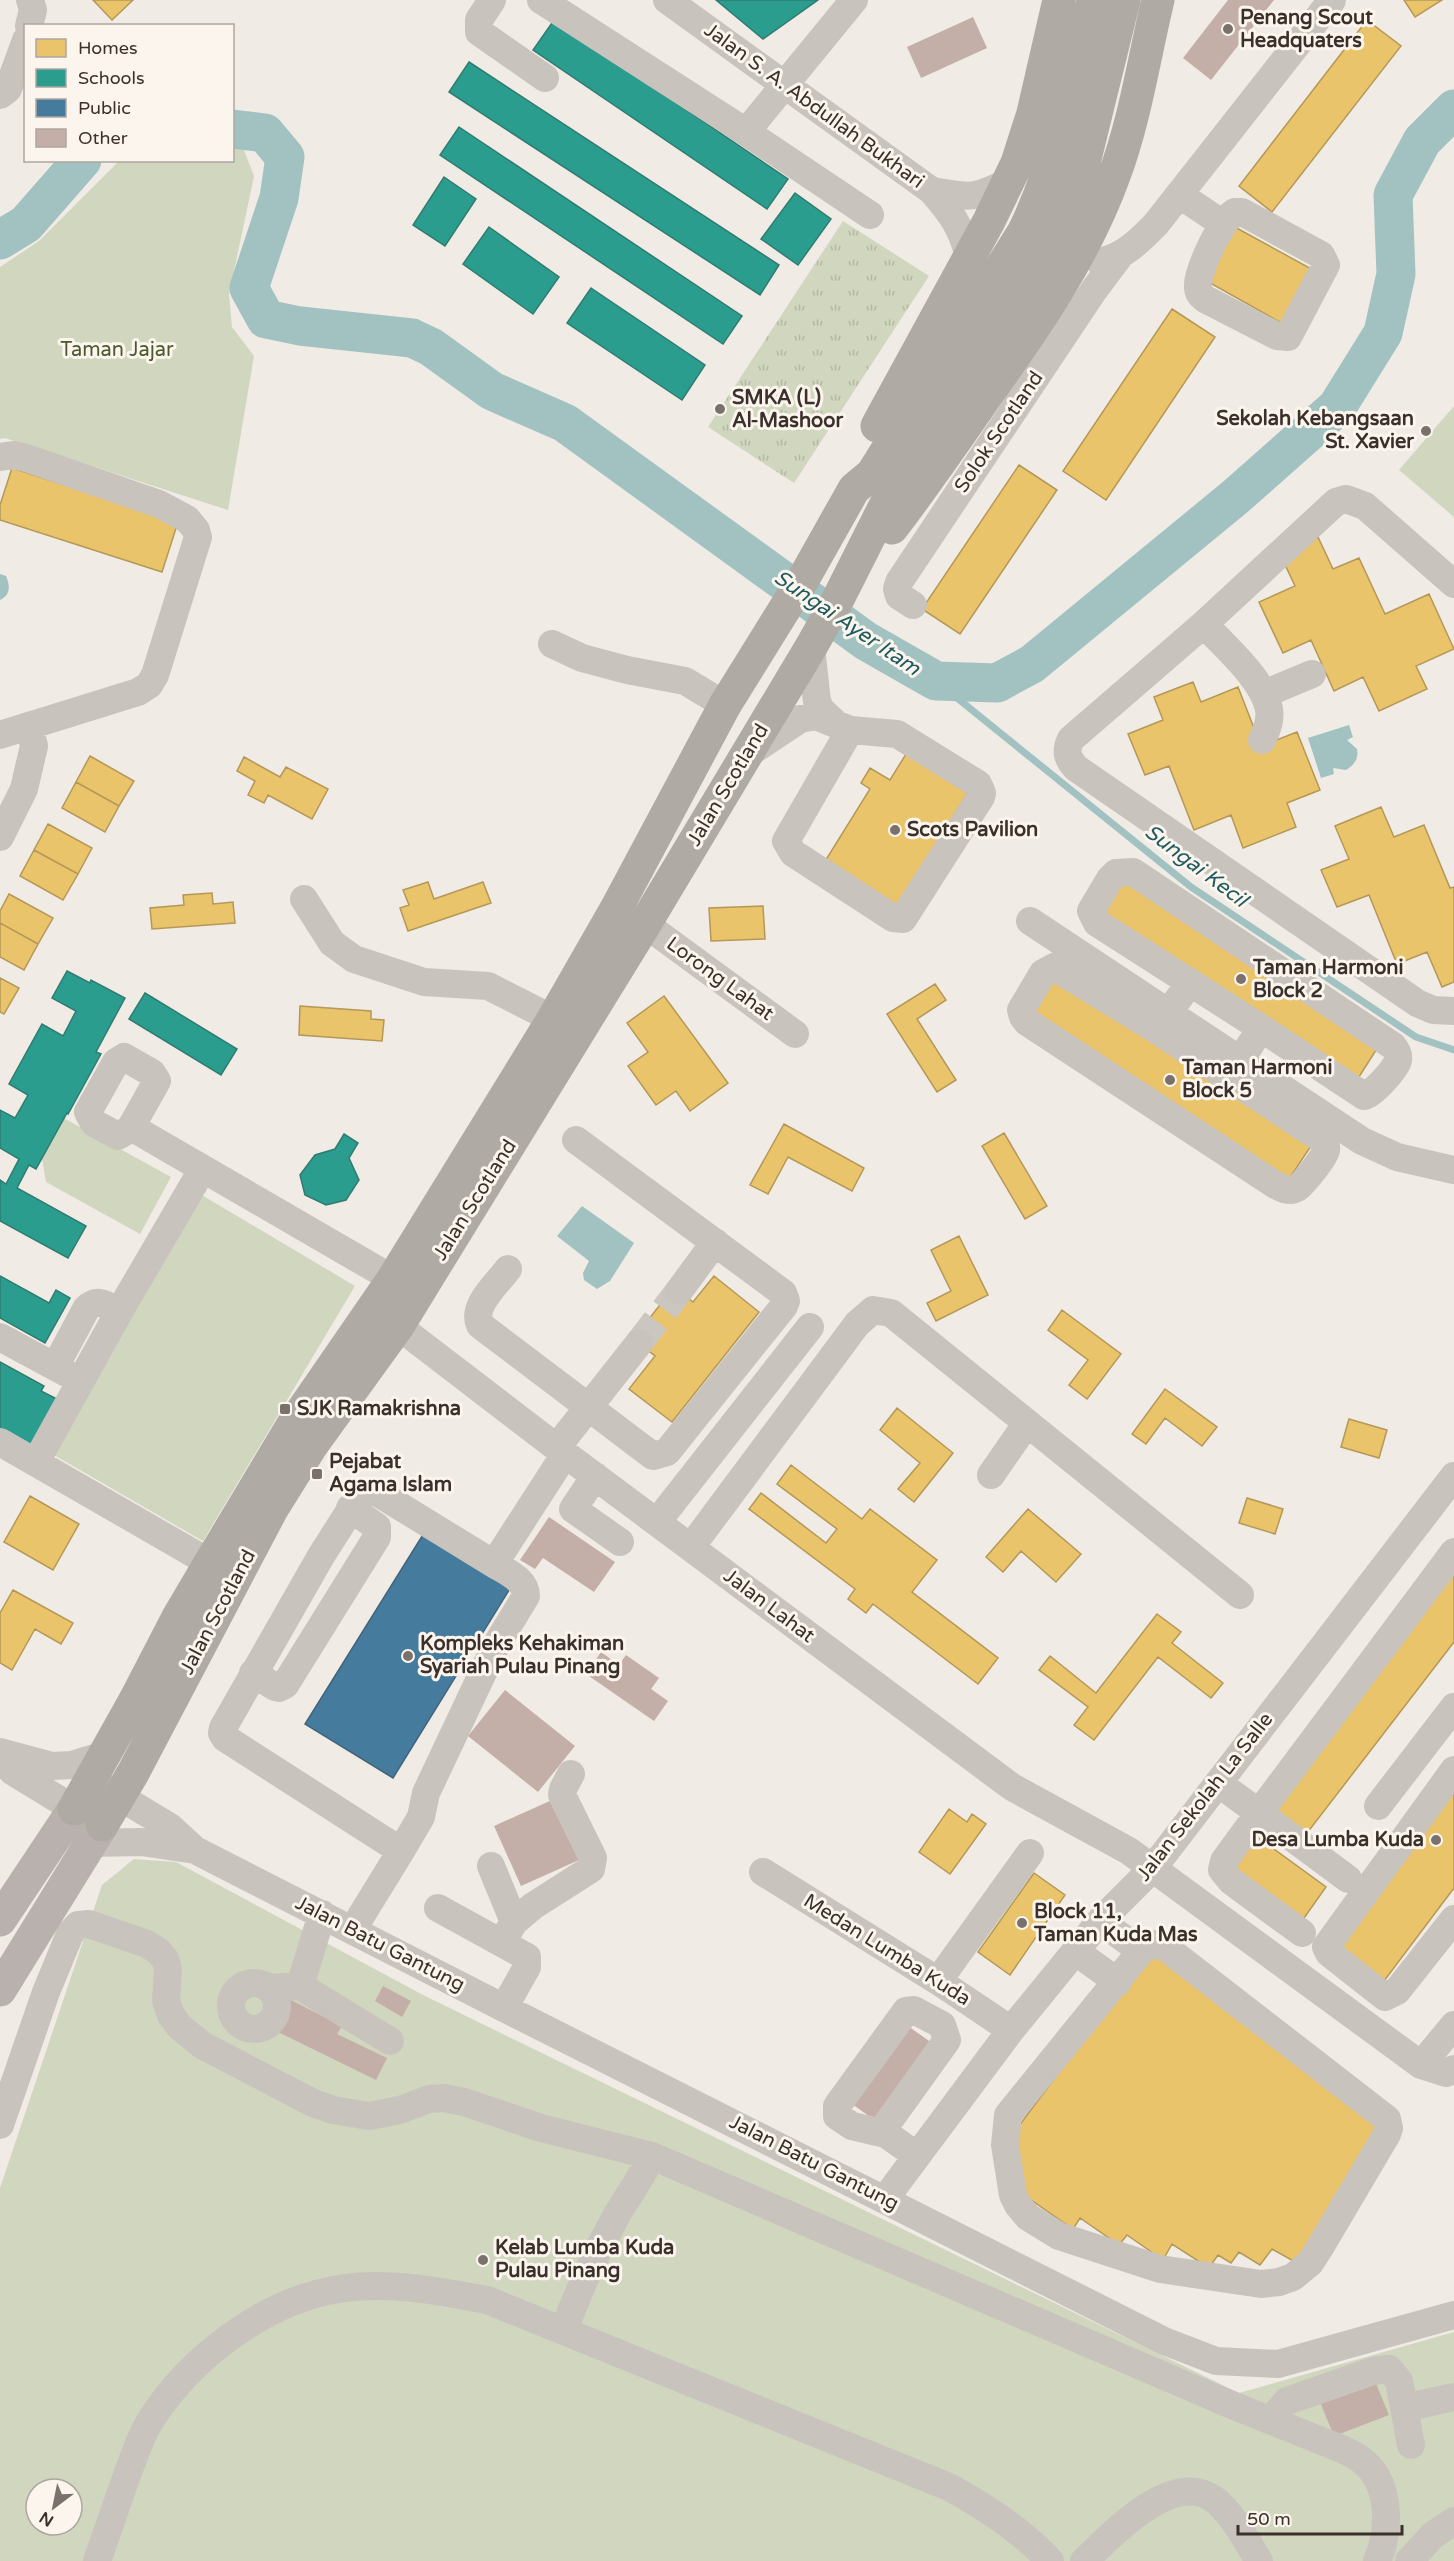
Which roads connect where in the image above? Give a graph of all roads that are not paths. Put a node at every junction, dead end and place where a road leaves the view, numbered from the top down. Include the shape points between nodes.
1 (30, 0) edge
2 (492, 0) edge
3 (541, 0) edge
4 (668, 0) edge
5 (854, 0) edge
6 (1059, 0) edge
7 (1093, 0) edge
8 (1124, 0) edge
9 (1158, 0) edge
10 (1332, 0) edge
11 (30, 24) edge
12 (24, 45) edge
13 (544, 78) dead end
14 (784, 84) junction
15 (0, 95) edge
16 (746, 132) junction
17 (1008, 182) junction
18 (932, 191) junction
19 (1180, 195) junction
20 (1100, 212) junction
21 (870, 215) dead end
22 (1223, 224) junction
23 (1126, 252) junction
24 (969, 256) junction
25 (1072, 268) junction
26 (934, 399) junction
27 (0, 457) edge
28 (854, 489) junction
29 (1454, 584) edge
30 (838, 599) junction
31 (913, 605) dead end
32 (1204, 624) junction
33 (813, 643) junction
34 (552, 644) dead end
35 (1312, 674) dead end
36 (1264, 694) junction
37 (725, 705) junction
38 (842, 726) junction
39 (12, 731) edge
40 (1262, 740) dead end
41 (746, 755) junction
42 (0, 837) edge
43 (304, 899) dead end
44 (1030, 921) dead end
45 (645, 924) junction
46 (1190, 982) junction
47 (1454, 1011) edge
48 (553, 1019) junction
49 (1163, 1022) junction
50 (1262, 1028) junction
51 (795, 1034) dead end
52 (1235, 1069) junction
53 (131, 1127) dead end
54 (576, 1140) dead end
55 (202, 1170) junction
56 (1454, 1170) edge
57 (715, 1242) junction
58 (508, 1269) dead end
59 (393, 1279) junction
60 (679, 1291) tunnel mouth
61 (119, 1312) junction
62 (398, 1326) junction
63 (810, 1327) dead end
64 (0, 1337) edge
65 (639, 1344) tunnel mouth
66 (55, 1367) junction
67 (81, 1382) junction
68 (588, 1408) junction
69 (1027, 1423) junction
70 (0, 1442) edge
71 (561, 1450) junction
72 (36, 1462) junction
73 (992, 1475) dead end
74 (595, 1476) junction
75 (1452, 1484) edge
76 (350, 1508) junction
77 (657, 1522) junction
78 (620, 1542) dead end
79 (691, 1547) junction
80 (1454, 1552) edge
81 (210, 1563) junction
82 (494, 1564) junction
83 (1240, 1595) dead end
84 (254, 1674) junction
85 (1454, 1707) edge
86 (0, 1752) edge
87 (0, 1757) edge
88 (98, 1767) junction
89 (1454, 1770) edge
90 (571, 1774) dead end
91 (1218, 1783) junction
92 (120, 1797) junction
93 (1378, 1806) dead end
94 (74, 1809) junction
95 (1259, 1813) junction
96 (97, 1834) junction
97 (195, 1850) junction
98 (401, 1851) junction
99 (1030, 1853) dead end
100 (491, 1866) dead end
101 (1153, 1868) junction
102 (763, 1872) dead end
103 (1348, 1879) dead end
104 (438, 1908) dead end
105 (322, 1914) junction
106 (1454, 1919) edge
107 (0, 1920) edge
108 (1100, 1921) junction
109 (353, 1929) junction
110 (508, 1932) junction
111 (1302, 1933) dead end
112 (1141, 1951) junction
113 (1076, 1952) junction
114 (938, 1981) junction
115 (1118, 1982) junction
116 (300, 1986) junction
117 (269, 1988) dead end
118 (0, 1990) edge
119 (1385, 1997) junction
120 (504, 2008) junction
121 (1365, 2024) junction
122 (1454, 2025) edge
123 (1011, 2030) junction
124 (390, 2041) dead end
125 (1421, 2065) junction
126 (1454, 2069) edge
127 (0, 2125) edge
128 (881, 2132) dead end
129 (652, 2156) junction
130 (917, 2156) junction
131 (885, 2199) junction
132 (1454, 2315) edge
133 (564, 2330) junction
134 (1454, 2397) edge
135 (1404, 2408) junction
136 (1271, 2419) junction
137 (1411, 2445) dead end
138 (1454, 2521) edge
139 (97, 2561) edge
140 (1050, 2561) edge
141 (1084, 2561) edge
142 (1258, 2561) edge
143 (1377, 2561) edge
144 (1409, 2561) edge

1 - 11 street via 33,10
2 - 13 street via 479,20 479,32
3 - 16 street
4 - 14 street, Jalan S. A. Abdullah Bukhari
5 - 14 street
6 - 17 highway via 1033,113
7 - 26 highway via 1055,150 1036,205
8 - 26 highway via 1085,160 1070,204 1030,280
9 - 20 highway via 1124,145
10 - 19 street, Solok Scotland
12 - 15 street via 8,89
14 - 16 street
14 - 18 street, Jalan S. A. Abdullah Bukhari
16 - 21 street
17 - 18 street, Jalan S. A. Abdullah Bukhari via 978,196
17 - 24 highway
18 - 24 street, Jalan S. A. Abdullah Bukhari via 954,216
19 - 22 street
19 - 23 street, Solok Scotland
20 - 23 street via 1109,234
20 - 25 highway
22 - 22 street via 1230,215 1242,212 1326,260 1288,337 1277,336 1205,299 1198,291 1198,276
23 - 25 street
23 - 31 street, Solok Scotland via 1094,290 899,582 899,596
24 - 28 highway via 856,464
25 - 30 highway via 929,478
26 - 28 highway, Jalan Scotland via 872,474
26 - 30 highway, Jalan Scotland via 897,484
27 - 39 street via 26,458 159,504 187,519 198,537 155,675 148,685 138,692
28 - 37 highway, Jalan Scotland
29 - 32 street via 1365,506 1346,499 1336,502
30 - 33 highway, Jalan Scotland
32 - 36 street
32 - 47 street via 1071,739 1067,756 1417,1003 1433,1010
33 - 38 street via 817,702 821,710
33 - 41 highway, Jalan Scotland
34 - 37 street via 582,658 685,681
35 - 36 street
36 - 40 street via 1270,711
37 - 48 highway, Jalan Scotland
38 - 38 street via 897,734 981,788 981,797 903,919 893,918 793,853 786,841
38 - 41 street via 809,716
39 - 42 street via 34,746 24,789
41 - 45 highway, Jalan Scotland
43 - 48 street via 332,943 354,959 424,982 488,986
44 - 49 street
45 - 51 street, Lorong Lahat
45 - 62 highway, Jalan Scotland
46 - 49 street
46 - 50 street
46 - 50 street via 1093,918 1093,905 1116,873 1133,872 1393,1046 1398,1058 1375,1091 1365,1096
48 - 59 highway, Jalan Scotland
49 - 52 street
49 - 52 street via 1054,967 1043,973 1022,1010 1027,1022 1274,1184 1282,1189 1296,1188 1323,1157 1325,1143
50 - 52 street
52 - 56 street via 1362,1141 1397,1157
53 - 55 street
54 - 57 street
55 - 59 street
55 - 61 street
57 - 60 street
57 - 68 street via 783,1293 784,1306 667,1452 653,1456 644,1451
58 - 68 street via 480,1306 477,1319
59 - 81 highway, Jalan Scotland via 295,1421
61 - 66 street via 103,1303 90,1304
61 - 67 street
62 - 71 street, Jalan Lahat
62 - 92 highway, Jalan Scotland via 312,1444 272,1509
63 - 77 street
64 - 66 street
65 - 68 street
66 - 67 street
67 - 72 street
68 - 71 street
69 - 73 street
69 - 79 street via 891,1313 873,1310 857,1324
69 - 83 street
70 - 72 street
71 - 74 street, Jalan Lahat
71 - 82 street
72 - 81 street
74 - 77 street, Jalan Lahat
74 - 78 street via 573,1509
75 - 91 street, Jalan Sekolah La Salle
76 - 82 street via 361,1493 375,1491
76 - 84 street
76 - 84 street via 374,1523 377,1537 285,1685 276,1687
77 - 79 street, Jalan Lahat
79 - 101 street, Jalan Lahat via 1012,1787
80 - 95 street
81 - 88 highway, Jalan Scotland
82 - 98 street via 519,1580 526,1596 495,1647 426,1794 421,1817
84 - 98 street via 223,1728 225,1738
85 - 93 street
86 - 88 street via 52,1766
87 - 94 street via 12,1771
88 - 92 street, Jalan Batu Gantung
88 - 94 highway, Jalan Scotland
89 - 119 street via 1326,1947
90 - 110 street via 562,1795 593,1858 591,1869 533,1906
91 - 95 street
91 - 101 street, Jalan Sekolah La Salle
92 - 96 highway, Jalan Scotland
92 - 97 street, Jalan Batu Gantung via 170,1827
94 - 96 street
94 - 107 main road, Jalan Scotland
95 - 103 street
95 - 111 street via 1224,1861 1222,1870 1231,1881
96 - 97 street, Jalan Batu Gantung
96 - 118 main road, Jalan Scotland
97 - 105 street, Jalan Batu Gantung
98 - 109 street
99 - 114 street
100 - 110 street
101 - 108 street, Jalan Sekolah La Salle
101 - 121 street, Jalan Lahat
102 - 114 street, Medan Lumba Kuda
104 - 110 street
105 - 109 street, Jalan Batu Gantung
105 - 116 street
106 - 119 street via 1404,1984
108 - 112 street
108 - 113 street, Jalan Sekolah La Salle
109 - 120 street, Jalan Batu Gantung
110 - 120 street via 528,1962
112 - 115 street
112 - 115 street via 1154,1944 1165,1947 1388,2119 1387,2134 1319,2249 1293,2277 1261,2284 1160,2269 1059,2236 1028,2217 1018,2205 1005,2145 1008,2115
113 - 115 street
113 - 123 street, Jalan Sekolah La Salle
114 - 123 street, Medan Lumba Kuda
116 - 117 street
116 - 124 street
119 - 121 street
120 - 131 street, Jalan Batu Gantung
121 - 125 street, Jalan Lahat
122 - 125 street
123 - 130 street, Jalan Sekolah La Salle
125 - 126 street via 1446,2073
127 - 129 street via 70,1934 84,1924 158,1951 168,1969 166,2001 180,2028 202,2045 313,2103 369,2116 444,2098
128 - 130 street
129 - 133 street via 588,2272
129 - 136 street
130 - 131 street, Jalan Sekolah La Salle
131 - 132 street, Jalan Batu Gantung via 1164,2341 1216,2361 1278,2364
133 - 139 street via 487,2300 437,2290 386,2286 338,2289 293,2302 249,2323 210,2351 179,2382 149,2422
133 - 140 street via 949,2487 988,2509
134 - 135 street
135 - 136 street via 1399,2381 1389,2369 1373,2371 1287,2402
135 - 137 street
136 - 143 street via 1344,2450 1372,2470 1388,2512 1385,2540
138 - 144 street via 1433,2535
141 - 142 street via 1137,2512 1177,2492 1193,2491 1214,2499 1245,2537

